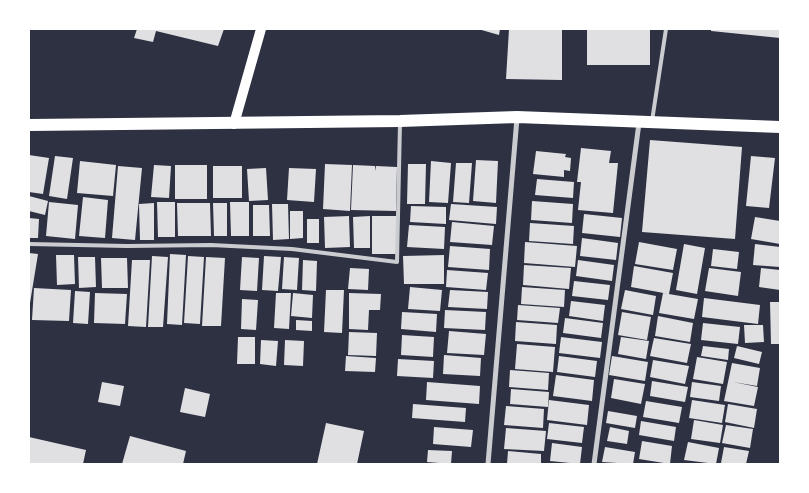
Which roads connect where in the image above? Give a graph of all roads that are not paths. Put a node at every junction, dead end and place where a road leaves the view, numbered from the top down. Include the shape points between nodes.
1 (261, 29) edge
2 (666, 29) edge
3 (517, 117) junction
4 (400, 122) junction
5 (645, 123) junction
6 (234, 124) junction
7 (29, 125) edge
8 (780, 127) edge
9 (29, 244) edge
10 (488, 464) edge
11 (594, 464) edge

1 - 6 main road
2 - 5 lane
3 - 4 main road
3 - 5 main road
3 - 10 street
4 - 6 main road
4 - 9 lane via 397,262 283,248
5 - 8 main road
5 - 11 street
6 - 7 main road

